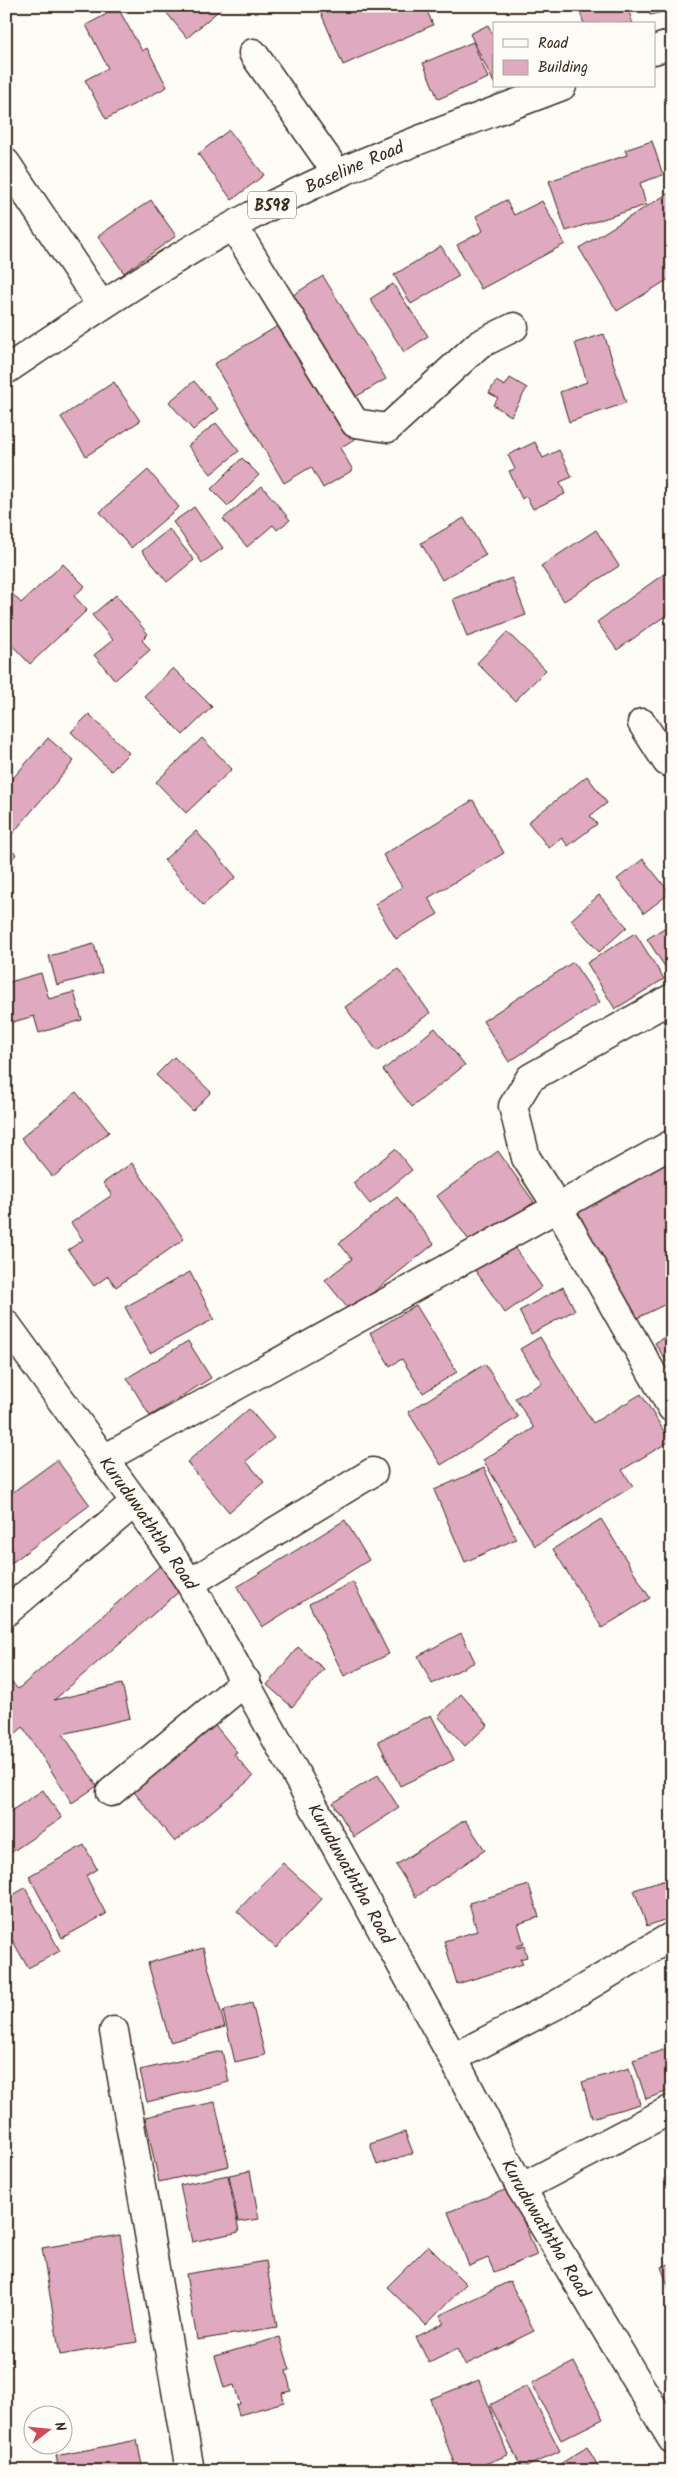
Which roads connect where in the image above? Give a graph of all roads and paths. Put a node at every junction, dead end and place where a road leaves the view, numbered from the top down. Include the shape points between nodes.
1 (672, 44) edge
2 (656, 49) edge
3 (253, 53) dead end
4 (557, 88) edge
5 (6, 164) edge
6 (337, 173) junction
7 (234, 227) junction
8 (101, 306) junction
9 (514, 327) dead end
10 (6, 370) edge
11 (642, 723) dead end
12 (672, 760) edge
13 (672, 998) edge
14 (672, 1144) edge
15 (557, 1206) junction
16 (10, 1336) edge
17 (672, 1408) edge
18 (104, 1459) junction
19 (373, 1472) dead end
20 (135, 1502) junction
21 (190, 1583) junction
22 (6, 1612) edge
23 (246, 1681) junction
24 (111, 1792) dead end
25 (672, 1936) edge
26 (114, 2031) dead end
27 (453, 2058) junction
28 (672, 2109) edge
29 (521, 2188) junction
30 (672, 2439) edge
31 (190, 2471) edge

1 - 2 street
3 - 6 street
4 - 6 street, Baseline Road / B598
5 - 8 street
6 - 7 street, Baseline Road / B598
7 - 8 street, Baseline Road / B598
7 - 9 street via 355,423 388,428 478,345
8 - 10 street, Baseline Road / B598
11 - 12 street via 668,762
13 - 15 street via 530,1078 513,1106 526,1158
14 - 15 street
15 - 17 street
15 - 18 street
16 - 18 street, Kuruduwaththa Road
18 - 20 street, Kuruduwaththa Road
19 - 21 street
20 - 21 street, Kuruduwaththa Road
20 - 22 street
21 - 23 street, Kuruduwaththa Road
23 - 24 street
23 - 27 street, Kuruduwaththa Road
25 - 27 street via 556,2005
26 - 31 street
27 - 29 street, Kuruduwaththa Road
28 - 29 street
29 - 30 street, Kuruduwaththa Road

